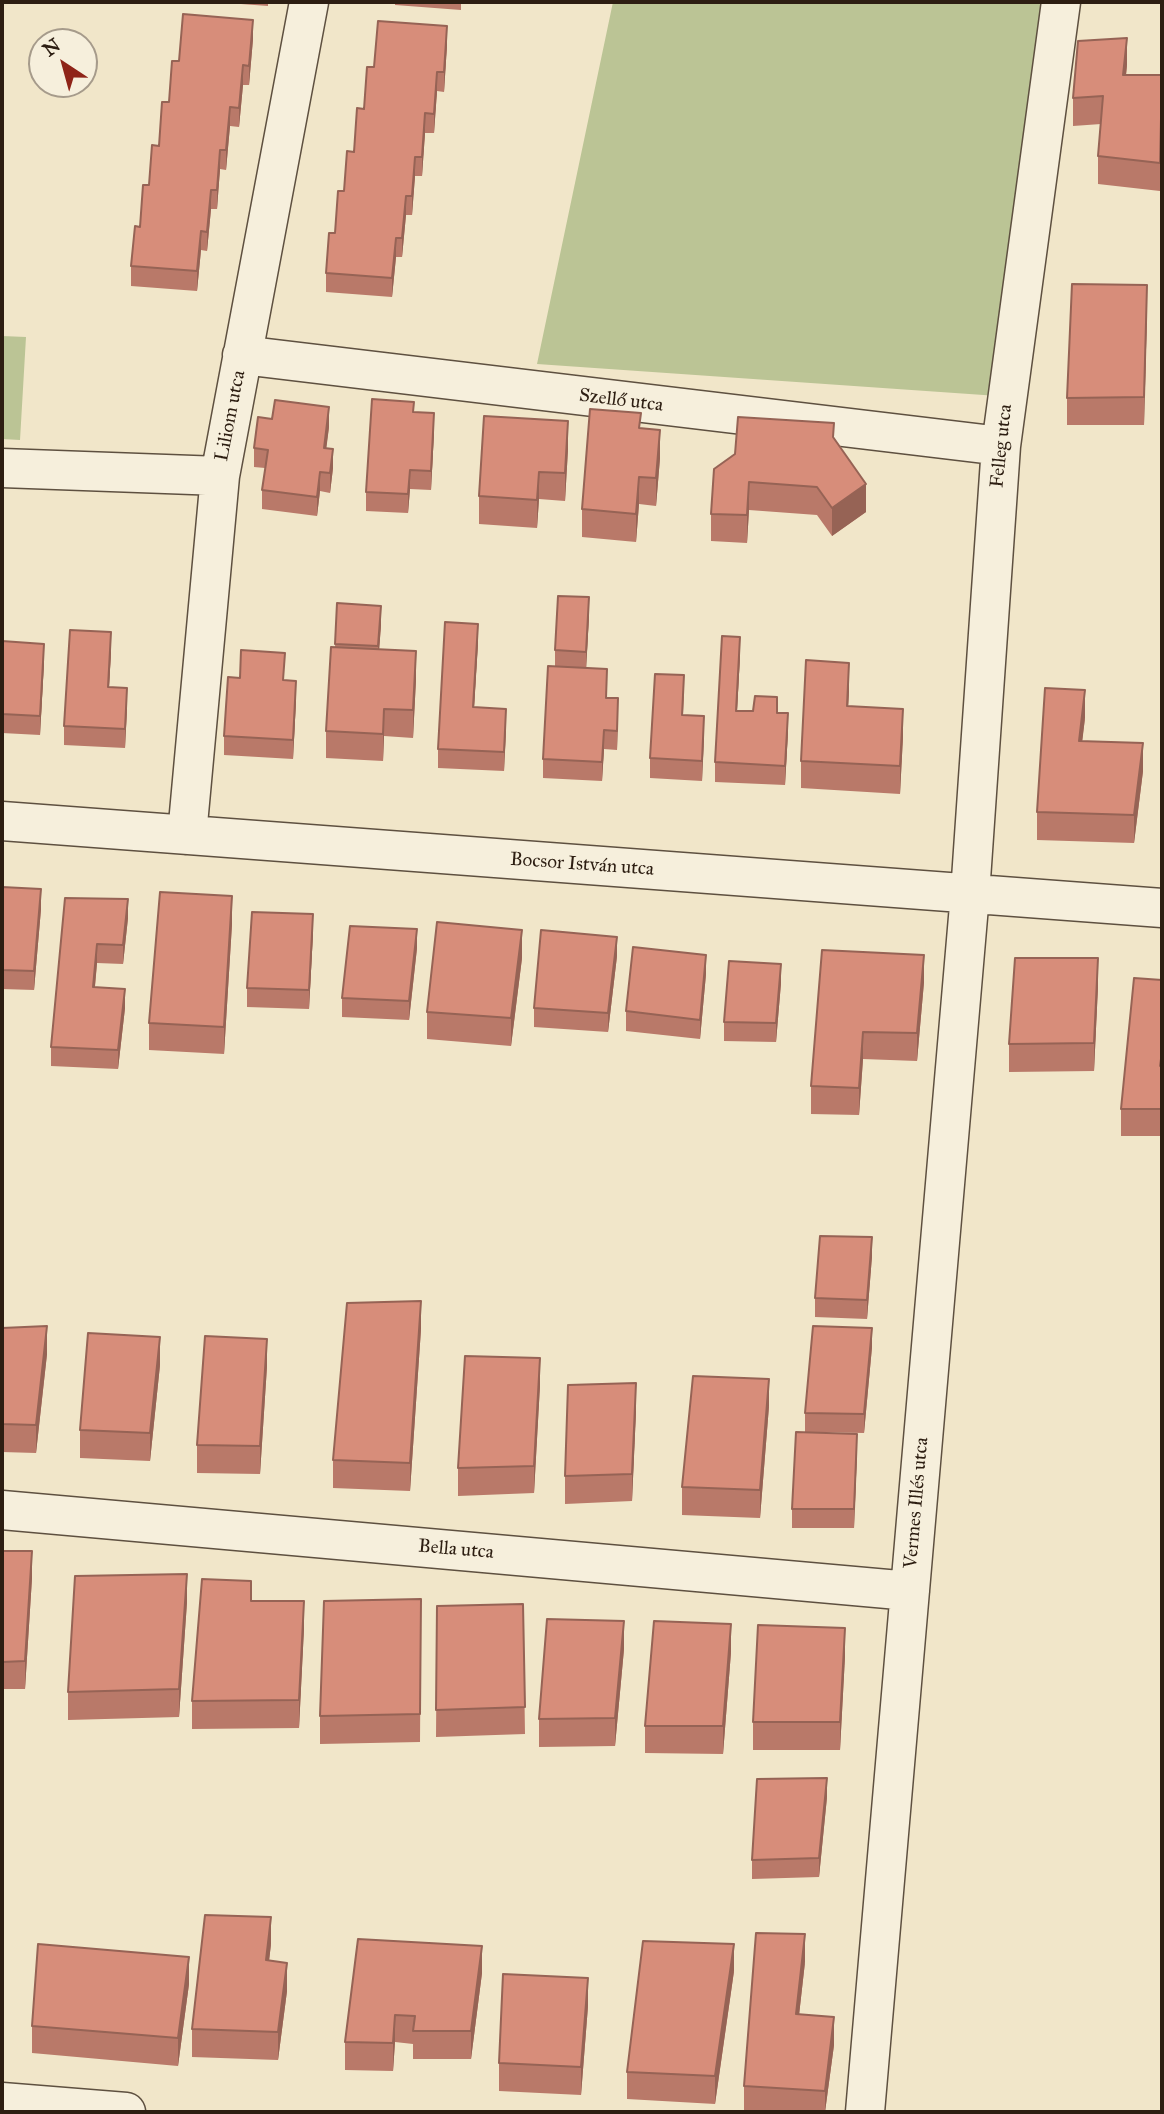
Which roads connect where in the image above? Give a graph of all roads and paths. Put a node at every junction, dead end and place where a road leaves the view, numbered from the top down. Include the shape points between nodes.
1 (309, 2) edge
2 (1061, 2) edge
3 (242, 355) junction
4 (1001, 446) junction
5 (2, 468) edge
6 (220, 476) junction
7 (2, 821) edge
8 (187, 835) junction
9 (970, 894) junction
10 (1162, 908) edge
11 (2, 1510) edge
12 (910, 1591) junction
13 (2, 2102) edge
14 (126, 2112) edge
15 (866, 2112) edge

1 - 3 street, Liliom utca
2 - 4 street, Felleg utca
3 - 4 street, Szellő utca
3 - 6 street, Liliom utca
4 - 9 street, Felleg utca
5 - 6 street
6 - 8 street, Liliom utca
7 - 8 street, Bocsor István utca
8 - 9 street, Bocsor István utca
9 - 10 street, Bocsor István utca
9 - 12 street, Vermes Illés utca
11 - 12 street, Bella utca
12 - 15 street, Vermes Illés utca
13 - 14 street

